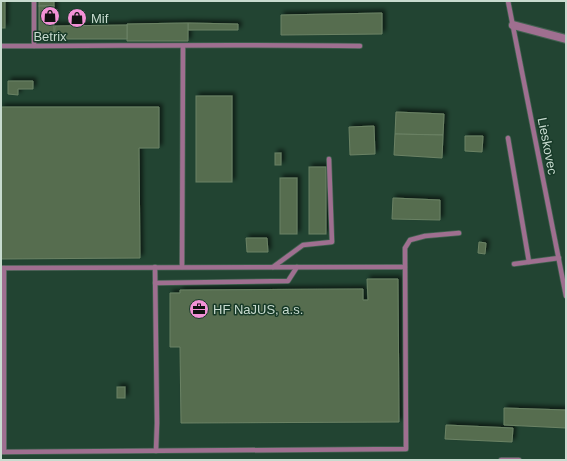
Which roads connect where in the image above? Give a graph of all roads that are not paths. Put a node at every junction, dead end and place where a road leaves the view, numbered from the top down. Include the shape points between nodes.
1 (34, 1) edge
2 (508, 1) edge
3 (513, 25) junction
4 (566, 39) edge
5 (1, 46) edge
6 (34, 46) junction
7 (183, 46) junction
8 (360, 46) dead end
9 (508, 138) dead end
10 (329, 159) dead end
11 (459, 233) dead end
12 (558, 258) junction
13 (529, 262) junction
14 (514, 264) dead end
15 (404, 266) junction
16 (155, 267) junction
17 (182, 267) junction
18 (273, 267) junction
19 (297, 267) junction
20 (2, 268) edge
21 (155, 283) junction
22 (2, 289) edge
23 (566, 296) edge
24 (156, 451) junction
25 (3, 452) edge
26 (501, 460) edge
27 (519, 460) edge

1 - 6 lane
2 - 3 lane, Lieskovec
3 - 4 street
3 - 12 lane, Lieskovec
5 - 6 lane
6 - 7 lane
7 - 8 lane
7 - 17 lane
9 - 13 lane
10 - 18 lane via 332,242 303,245
11 - 15 lane via 410,240 404,248
12 - 13 lane
12 - 23 lane, Lieskovec
13 - 14 lane
15 - 19 lane
15 - 24 lane via 406,449
16 - 17 lane
16 - 20 lane
16 - 21 lane
17 - 18 lane
18 - 19 lane
19 - 21 lane via 288,281
20 - 22 lane
21 - 24 lane
22 - 25 lane
24 - 25 lane
26 - 27 lane

